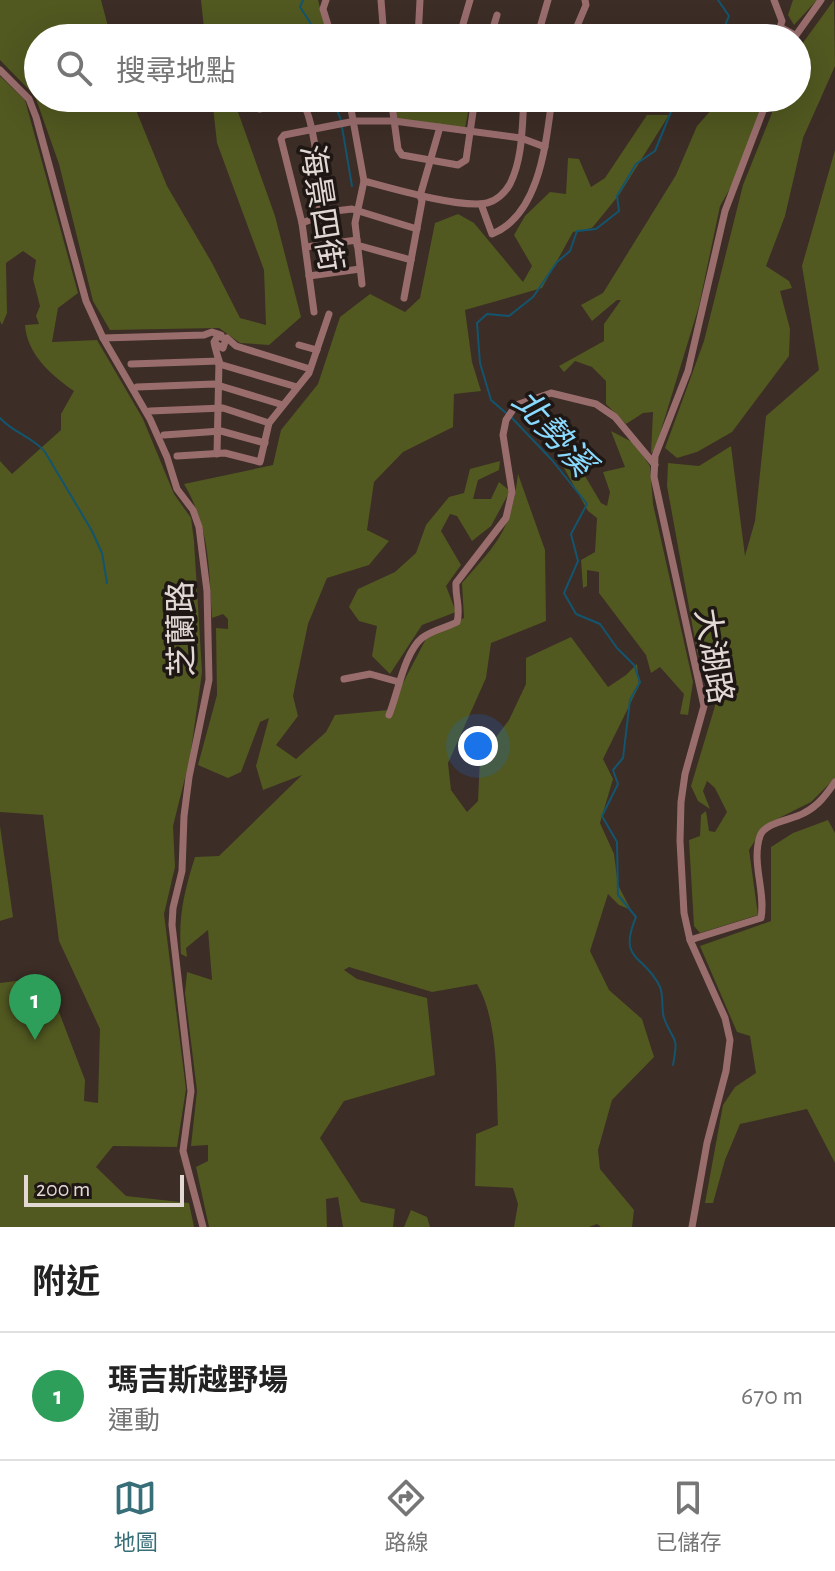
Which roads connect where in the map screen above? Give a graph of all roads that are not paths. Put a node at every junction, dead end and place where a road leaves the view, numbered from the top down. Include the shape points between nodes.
1 (326, 0) edge
2 (381, 0) edge
3 (420, 0) edge
4 (470, 0) edge
5 (548, 0) edge
6 (585, 0) edge
7 (774, 0) edge
8 (821, 0) edge
9 (497, 15) dead end
10 (328, 24) edge
11 (383, 24) edge
12 (419, 24) edge
13 (463, 24) edge
14 (494, 24) edge
15 (541, 24) edge
16 (578, 24) edge
17 (781, 24) edge
18 (803, 24) edge
19 (0, 70) edge
20 (24, 94) edge
21 (34, 112) edge
22 (309, 112) edge
23 (353, 112) edge
24 (393, 112) edge
25 (473, 112) edge
26 (523, 112) edge
27 (550, 112) edge
28 (763, 112) edge
29 (355, 121) junction
30 (394, 121) junction
31 (440, 127) junction
32 (313, 128) junction
33 (469, 132) junction
34 (521, 138) junction
35 (545, 147) junction
36 (430, 161) junction
37 (364, 181) junction
38 (420, 196) junction
39 (481, 204) junction
40 (357, 211) junction
41 (318, 213) junction
42 (302, 223) junction
43 (417, 229) junction
44 (357, 243) junction
45 (306, 247) junction
46 (411, 260) junction
47 (360, 269) junction
48 (309, 276) junction
49 (362, 284) dead end
50 (404, 298) dead end
51 (314, 312) dead end
52 (329, 314) dead end
53 (204, 335) junction
54 (103, 338) junction
55 (224, 340) junction
56 (214, 343) junction
57 (299, 345) dead end
58 (317, 350) junction
59 (219, 362) junction
60 (131, 364) dead end
61 (310, 369) junction
62 (218, 385) junction
63 (137, 387) dead end
64 (297, 387) junction
65 (283, 405) junction
66 (218, 408) junction
67 (150, 411) dead end
68 (269, 423) junction
69 (218, 431) junction
70 (164, 435) dead end
71 (265, 443) junction
72 (217, 454) junction
73 (177, 456) dead end
74 (655, 465) junction
75 (344, 679) dead end
76 (399, 682) junction
77 (389, 715) dead end
78 (835, 782) edge
79 (690, 940) junction
80 (203, 1227) edge
81 (692, 1227) edge

1 - 10 street
2 - 11 street
3 - 12 street
4 - 13 street
5 - 15 street
6 - 16 street
7 - 17 street
8 - 18 street
9 - 14 street
19 - 20 street, 芝蘭路
21 - 54 street, 芝蘭路 via 86,301
22 - 32 street
23 - 29 street
24 - 30 street
25 - 33 street
26 - 34 street
27 - 35 street
28 - 74 street, 大湖路 via 725,211 688,371
29 - 30 street, 海景四街
29 - 32 street, 海景四街
29 - 37 street
30 - 31 street, 海景四街
30 - 36 street via 402,155
31 - 33 street, 海景四街
31 - 36 street
32 - 41 street
32 - 42 street, 海景四街 via 281,139
33 - 34 street, 海景四街
33 - 36 street via 464,163
34 - 35 street, 海景四街
34 - 39 street via 511,183 496,199
35 - 39 street via 536,180 515,217 492,234
36 - 38 street
37 - 38 street
37 - 40 street
38 - 39 street
38 - 43 street
40 - 41 street
40 - 43 street
40 - 44 street
41 - 42 street
42 - 45 street, 海景四街
43 - 46 street
44 - 45 street
44 - 46 street
44 - 47 street
45 - 48 street, 海景四街
46 - 50 street
47 - 48 street
47 - 49 street
48 - 51 street, 海景四街
52 - 58 street
53 - 54 street
53 - 55 street via 212,332
53 - 56 street
54 - 80 street, 芝蘭路 via 150,419 177,489 196,517 207,591 209,680 189,777 172,925 191,1091 183,1151
55 - 56 street via 218,336
55 - 59 street
55 - 61 street
56 - 59 street
57 - 58 street
58 - 61 street
59 - 60 street
59 - 62 street
59 - 64 street
61 - 64 street
62 - 63 street
62 - 65 street
62 - 66 street
64 - 65 street
65 - 68 street
66 - 67 street
66 - 68 street
66 - 69 street
68 - 71 street
69 - 70 street
69 - 71 street
69 - 72 street
71 - 72 street via 260,462
72 - 73 street
74 - 76 street via 615,417 596,404 551,393 516,405 503,435 512,492 506,518 456,583 457,622 422,638
74 - 79 street, 大湖路 via 704,706 681,802 681,877
75 - 76 street via 370,674
76 - 77 street
78 - 79 street via 814,807 760,835 761,918
79 - 81 street, 大湖路 via 730,1040

